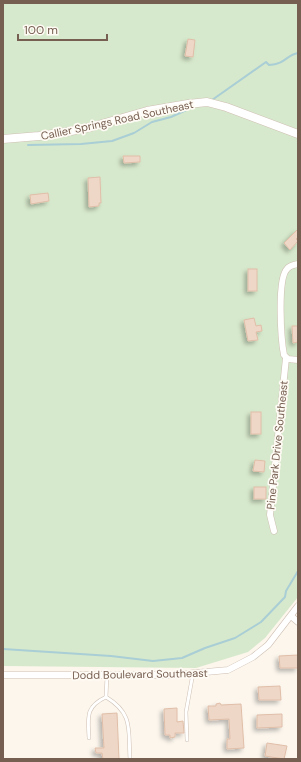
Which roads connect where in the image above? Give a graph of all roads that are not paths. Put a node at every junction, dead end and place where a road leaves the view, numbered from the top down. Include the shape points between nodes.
1 (298, 134) edge
2 (3, 139) edge
3 (298, 264) edge
4 (286, 358) junction
5 (298, 360) edge
6 (274, 531) dead end
7 (298, 606) edge
8 (290, 616) junction
9 (298, 622) edge
10 (193, 673) junction
11 (107, 675) junction
12 (3, 676) edge
13 (106, 697) junction
14 (89, 738) dead end
15 (187, 740) dead end
16 (130, 759) edge

1 - 2 street, Callier Springs Road Southeast via 207,102 147,111 66,132
3 - 4 street, Pine Park Drive Southeast via 288,268 282,284
4 - 5 street
4 - 6 street, Pine Park Drive Southeast via 270,515
7 - 8 street, Dodd Boulevard Southeast
8 - 9 street
8 - 10 street, Dodd Boulevard Southeast via 268,646 253,657 228,670
10 - 11 street, Dodd Boulevard Southeast
10 - 15 lane via 186,712
11 - 12 street, Dodd Boulevard Southeast
11 - 13 lane
13 - 14 lane via 96,702 88,713
13 - 16 lane via 121,707 128,720

